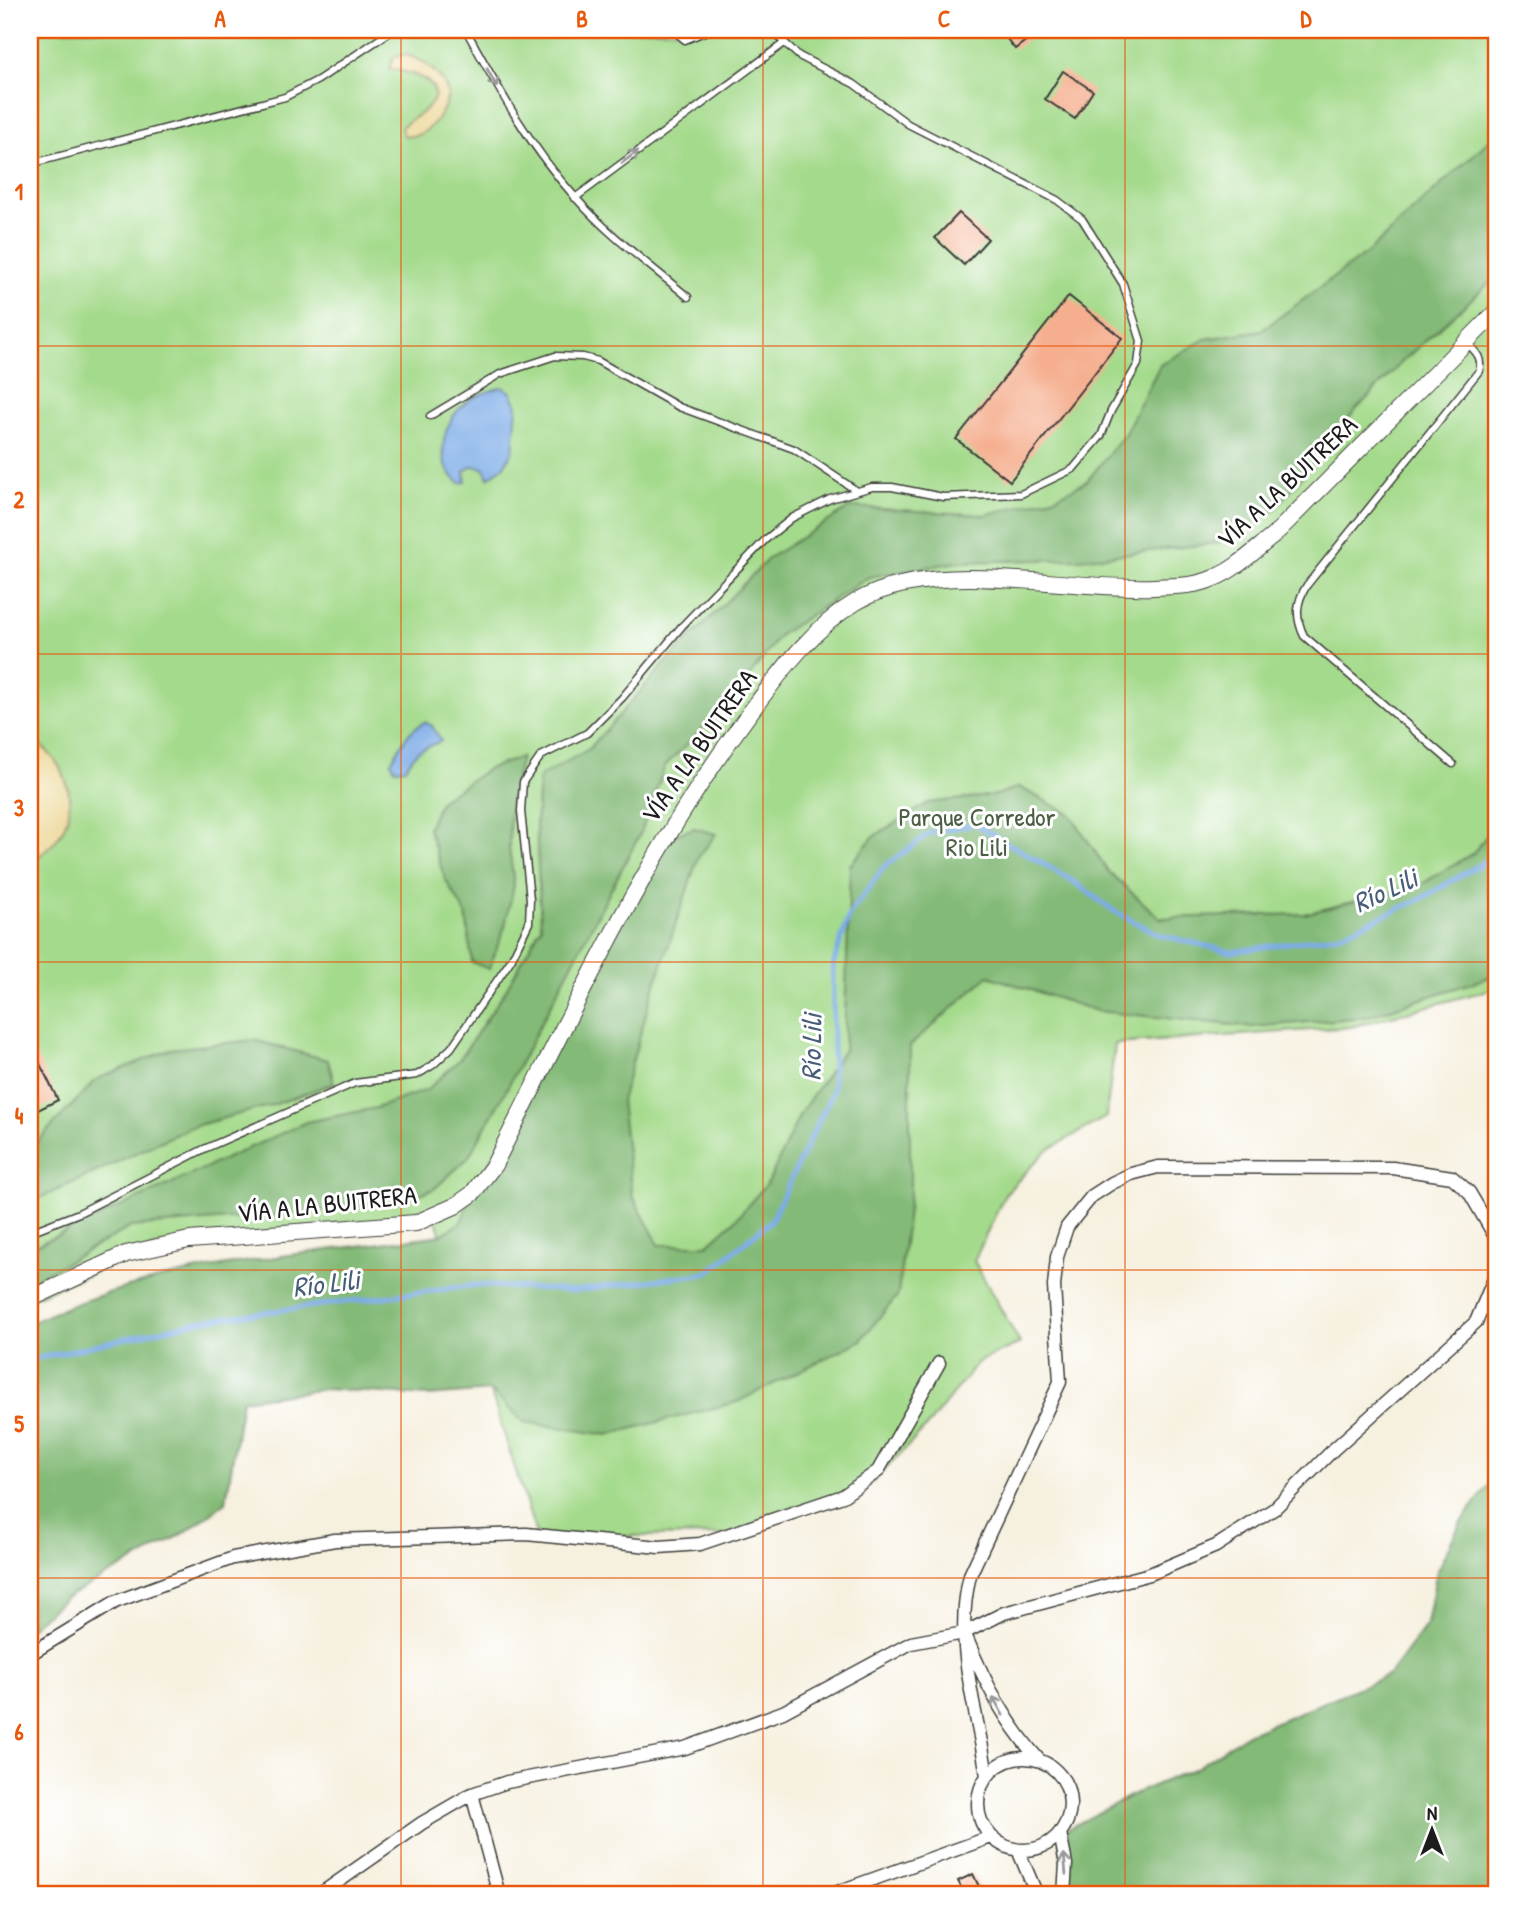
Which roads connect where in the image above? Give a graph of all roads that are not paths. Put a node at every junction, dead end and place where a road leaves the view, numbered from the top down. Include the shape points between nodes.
1 (393, 30) edge
2 (466, 30) edge
3 (673, 30) edge
4 (709, 30) edge
5 (771, 30) edge
6 (783, 44) junction
7 (30, 164) edge
8 (575, 198) junction
9 (688, 297) dead end
10 (1496, 312) edge
11 (1467, 343) junction
12 (430, 416) dead end
13 (857, 491) junction
14 (1453, 764) dead end
15 (30, 1231) edge
16 (1496, 1238) edge
17 (1496, 1274) edge
18 (30, 1299) edge
19 (939, 1363) dead end
20 (964, 1633) junction
21 (30, 1654) edge
22 (1039, 1760) junction
23 (987, 1776) junction
24 (472, 1794) junction
25 (1060, 1833) junction
26 (991, 1837) junction
27 (1018, 1850) junction
28 (320, 1895) edge
29 (499, 1895) edge
30 (829, 1895) edge
31 (1037, 1895) edge
32 (1064, 1895) edge

1 - 7 lane via 285,97
2 -> 8 lane via 508,105
3 - 4 lane via 685,40
5 - 6 lane
8 -> 6 lane
6 - 13 lane via 854,84 908,124 1057,200 1082,219 1123,284 1141,341 1138,364 1101,436 1073,469 1057,478 1021,494 943,496 892,487
8 - 9 lane
10 - 11 street, VÍA A LA BUITRERA
11 - 14 lane via 1479,355 1479,371 1307,584 1297,615 1304,636
11 - 18 street, VÍA A LA BUITRERA via 1273,536 1213,579 1189,586 1113,589 970,578 928,581 886,589 836,615 776,678 684,809 630,896 494,1165 472,1194 455,1206 436,1217 394,1226 158,1246 126,1254
12 - 13 lane via 500,374 555,356 583,357 679,407 794,449
13 - 15 lane via 812,506 777,529 587,733 541,756 523,782 529,923 511,960 451,1048 433,1065 417,1076 355,1083 204,1149 79,1213
16 - 20 street via 1469,1192 1452,1177 1393,1168 1158,1167 1131,1174 1092,1196 1066,1227 1057,1257 1054,1286 1060,1382 970,1575 964,1598
17 - 20 street via 1476,1322 1274,1508 1216,1546 1150,1574 1004,1613
19 - 21 street via 878,1471 843,1496 699,1544 659,1547 526,1534 335,1540 233,1559 115,1602
22 -> 20 street via 997,1705
20 - 23 street via 969,1693
20 - 24 street via 911,1643 783,1712 685,1748 507,1782
22 - 23 street via 1010,1760
22 - 25 street via 1056,1771 1069,1792 1070,1807
23 - 26 street via 979,1791 978,1807
24 - 28 street via 422,1823
24 - 29 street
25 - 27 street via 1041,1847
32 -> 25 street via 1066,1864
26 - 27 street
26 - 30 street
27 - 31 street

